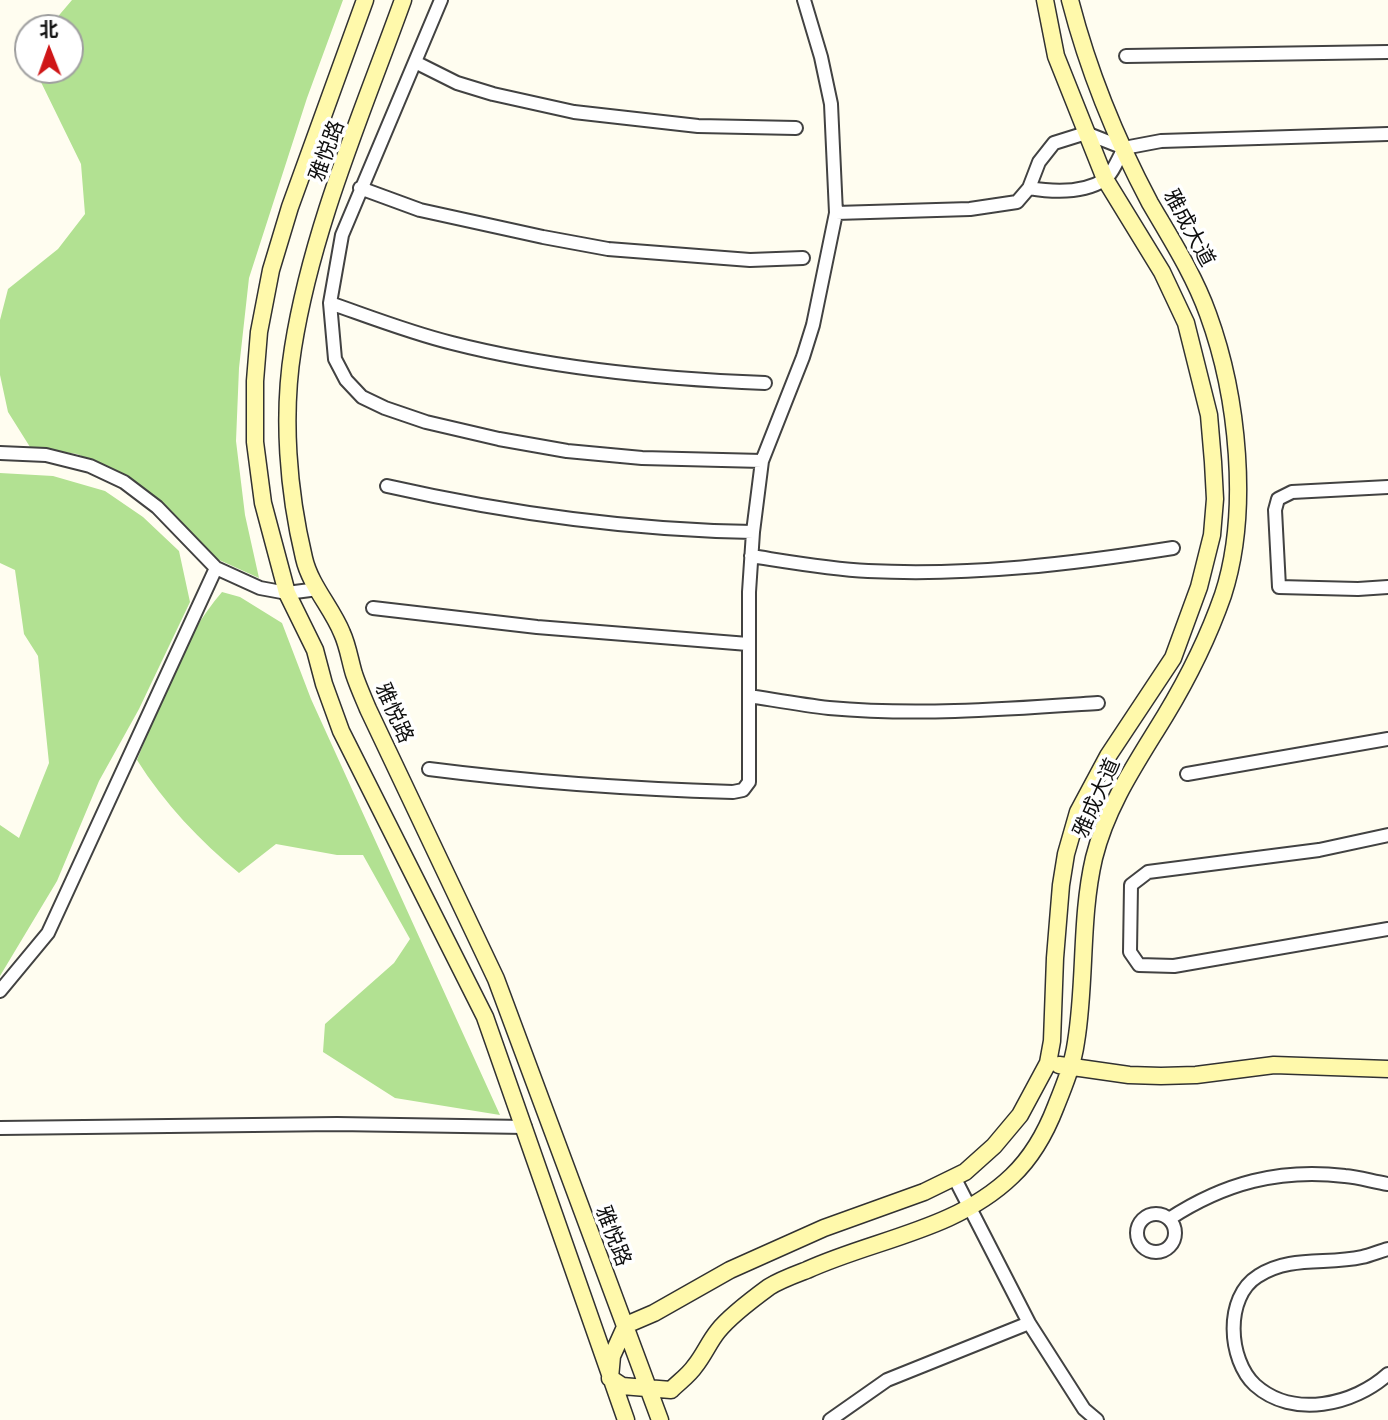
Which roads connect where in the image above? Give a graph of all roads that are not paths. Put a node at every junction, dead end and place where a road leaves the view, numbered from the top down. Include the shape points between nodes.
1 (365, 0) edge
2 (403, 0) edge
3 (441, 0) edge
4 (804, 0) edge
5 (1045, 0) edge
6 (1070, 0) edge
7 (1388, 52) edge
8 (1126, 55) dead end
9 (415, 62) junction
10 (796, 128) dead end
11 (1086, 133) junction
12 (1388, 134) edge
13 (1124, 148) junction
14 (1105, 180) junction
15 (360, 188) junction
16 (1028, 188) junction
17 (836, 213) junction
18 (803, 258) dead end
19 (330, 303) junction
20 (765, 383) dead end
21 (0, 453) edge
22 (762, 461) junction
23 (387, 486) dead end
24 (1388, 488) edge
25 (753, 531) junction
26 (1173, 548) dead end
27 (751, 556) junction
28 (216, 568) junction
29 (1388, 587) edge
30 (318, 589) junction
31 (287, 593) junction
32 (373, 608) dead end
33 (748, 644) junction
34 (749, 696) junction
35 (1098, 703) dead end
36 (1388, 739) edge
37 (429, 769) dead end
38 (1187, 774) dead end
39 (1388, 835) edge
40 (1388, 929) edge
41 (0, 991) edge
42 (1048, 1063) junction
43 (1070, 1068) junction
44 (1388, 1069) edge
45 (525, 1127) junction
46 (0, 1128) edge
47 (954, 1177) junction
48 (1388, 1184) edge
49 (970, 1207) junction
50 (1169, 1219) dead end
51 (1388, 1249) edge
52 (1029, 1323) junction
53 (626, 1325) junction
54 (1388, 1374) edge
55 (610, 1378) junction
56 (651, 1389) junction
57 (625, 1420) edge
58 (660, 1420) edge
59 (830, 1420) edge
60 (1097, 1420) edge

1 - 31 street, 雅悦路 via 290,207 259,332 255,442 263,503
2 - 30 street, 雅悦路 via 323,225 304,288 293,350 289,394 292,493 304,562
3 - 9 street
4 - 17 street via 831,104
5 - 11 street via 1056,56
6 - 13 street, 雅成大道 via 1083,51
7 - 8 street
9 - 10 street via 457,83 574,112 698,126
9 - 15 street
11 - 13 street
11 - 14 street
11 - 16 street via 1054,143
12 - 13 street via 1161,141
13 - 14 street
13 - 43 street, 雅成大道 via 1208,313 1226,371 1238,501 1224,593 1198,655 1105,820 1097,847
14 - 16 street via 1052,192
14 - 42 street via 1162,272 1186,323 1209,415 1215,499 1199,587 1173,658 1108,756 1078,812 1061,886
15 - 18 street via 420,210 608,248 750,260
15 - 19 street via 342,235
16 - 17 street via 1017,202 970,209
17 - 22 street via 813,326
19 - 20 street via 451,343 510,355 670,379
19 - 22 street via 335,359 362,397 385,408 426,422 567,451
21 - 28 street via 46,455 90,466 124,482 157,508
22 - 25 street
23 - 25 street via 610,524
24 - 29 street via 1292,492 1278,499 1275,510 1279,587
25 - 27 street
26 - 27 street via 1010,569 929,572 867,571
27 - 33 street
28 - 31 street via 260,588
28 - 41 street via 48,933
30 - 31 street
30 - 53 street, 雅悦路 via 342,633 368,709 496,979
31 - 45 street, 雅悦路 via 315,650 341,731 485,1017
32 - 33 street
33 - 34 street
34 - 35 street via 888,711
34 - 37 street via 749,782 743,790 629,788
36 - 38 street
39 - 40 street via 1319,850 1148,872 1131,885 1130,952 1139,965 1174,966
42 - 43 street
42 - 47 street via 1012,1125 994,1146
43 - 44 street via 1161,1076 1274,1065
43 - 49 street, 雅成大道 via 1048,1126 1031,1154 1013,1176
45 - 46 street
45 - 55 street, 雅悦路
47 - 49 street
47 - 53 street via 730,1270
48 - 50 street via 1348,1176 1286,1173 1245,1182
49 - 52 street
49 - 56 street, 雅成大道 via 771,1286 720,1328 694,1368 671,1390
51 - 54 street via 1362,1257 1290,1262 1257,1276 1238,1296 1233,1320 1239,1364 1256,1386 1288,1404 1325,1405 1357,1395
52 - 59 street via 887,1380
52 - 60 street via 1084,1409
53 - 55 street via 612,1356
53 - 56 street, 雅悦路
55 - 56 street, 雅成大道 via 622,1387
55 - 57 street, 雅悦路
56 - 58 street, 雅悦路

